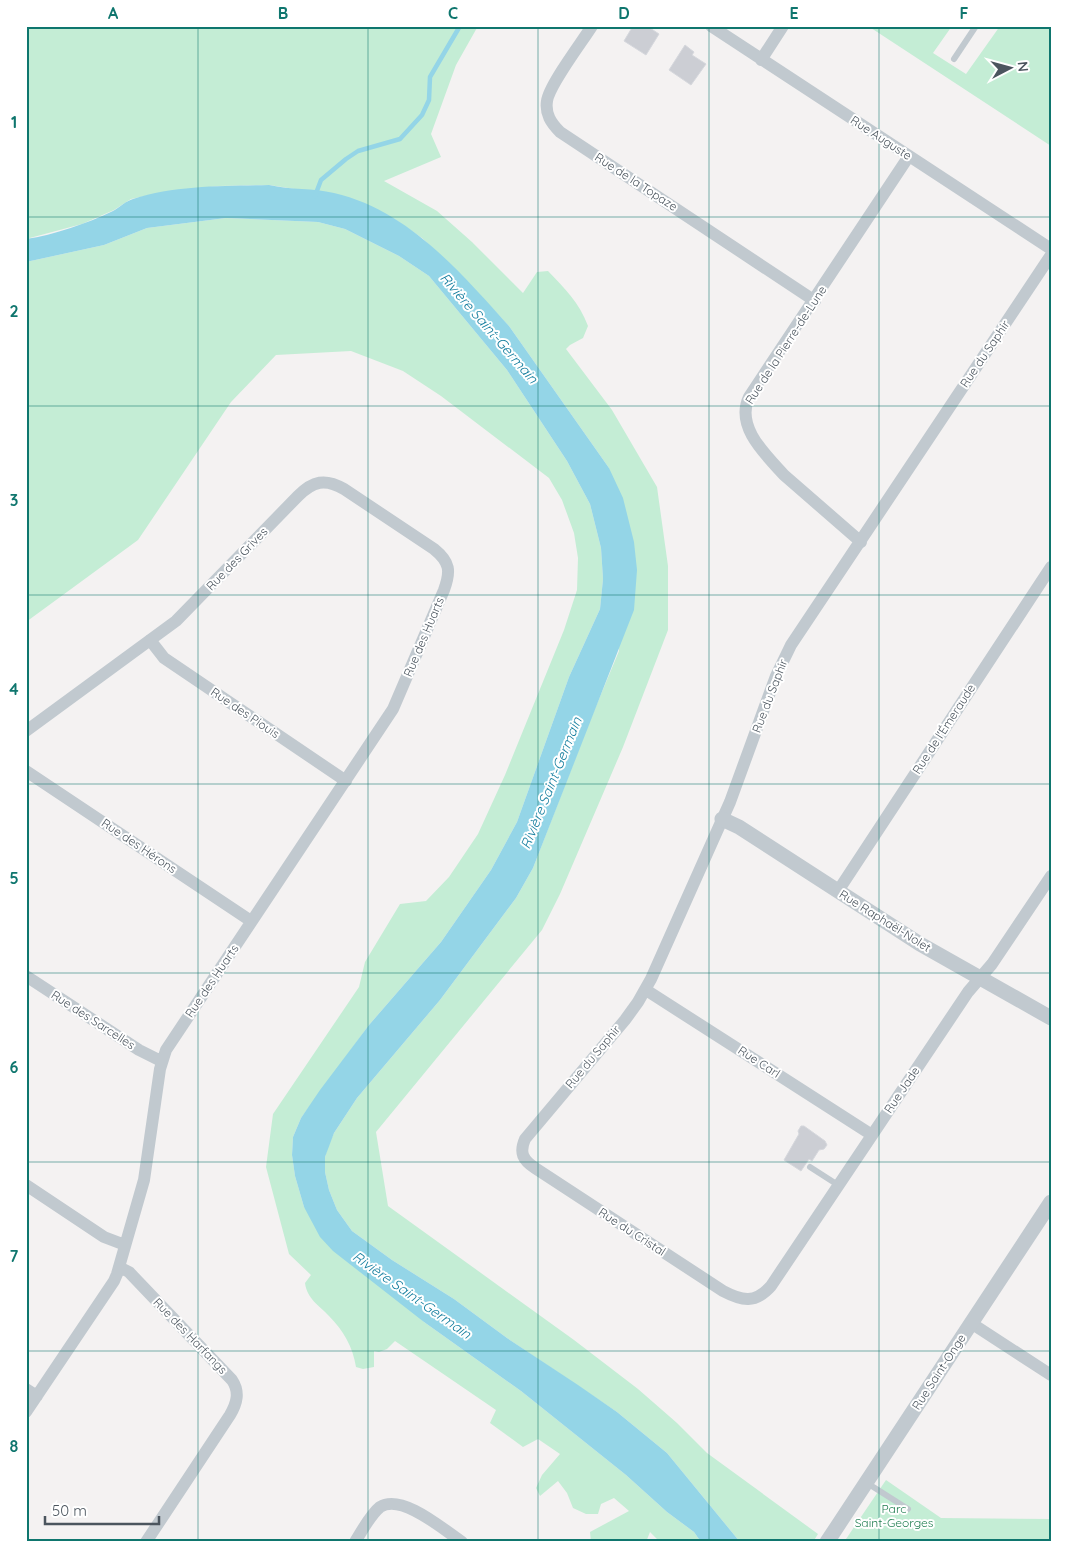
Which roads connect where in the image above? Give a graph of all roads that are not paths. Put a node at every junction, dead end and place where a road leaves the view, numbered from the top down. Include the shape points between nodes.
1 (592, 26) edge
2 (711, 26) edge
3 (783, 26) edge
4 (976, 26) edge
5 (954, 59) dead end
6 (761, 60) junction
7 (909, 156) junction
8 (1051, 249) edge
9 (1051, 255) edge
10 (815, 301) junction
11 (861, 542) junction
12 (1051, 567) edge
13 (448, 568) joint
14 (150, 640) junction
15 (26, 731) edge
16 (26, 771) edge
17 (346, 781) junction
18 (722, 819) junction
19 (1051, 876) edge
20 (838, 891) junction
21 (251, 921) junction
22 (26, 976) edge
23 (980, 978) junction
24 (646, 990) junction
25 (1051, 1018) edge
26 (161, 1061) junction
27 (872, 1135) junction
28 (522, 1151) joint
29 (810, 1167) dead end
30 (26, 1185) edge
31 (838, 1185) junction
32 (1051, 1202) edge
33 (125, 1245) junction
34 (119, 1267) junction
35 (751, 1299) joint
36 (971, 1323) junction
37 (1051, 1375) edge
38 (32, 1393) edge
39 (26, 1412) edge
40 (866, 1483) junction
41 (908, 1509) dead end
42 (831, 1540) edge
43 (146, 1542) edge
44 (355, 1542) edge
45 (462, 1542) edge

1 - 10 street, Rue de la Topaze via 549,94 547,109 552,124
2 - 6 street, Rue Auguste
3 - 6 street
4 - 5 lane
6 - 7 street, Rue Auguste
7 - 8 street, Rue Auguste
7 - 10 street, Rue de la Pierre-de-Lune
9 - 11 street, Rue du Saphir
10 - 11 street, Rue de la Pierre-de-Lune via 749,397 745,420 750,432 784,475
11 - 18 street, Rue du Saphir via 783,658
12 - 20 street, Rue de l'Émeraude
13 - 14 street, Rue des Grives via 444,558 434,549 344,489 331,482 318,482 305,489 176,621
13 - 17 street, Rue des Huarts via 444,590 397,701
14 - 15 street, Rue des Grives
14 - 17 street, Rue des Piouis via 164,658
16 - 21 street, Rue des Hérons
17 - 21 street, Rue des Huarts
18 - 20 street, Rue Raphaël-Nolet
18 - 24 street, Rue du Saphir
19 - 23 street, Rue Jade
20 - 23 street, Rue Raphaël-Nolet
21 - 26 street, Rue des Huarts
22 - 26 street, Rue des Sarcelles
23 - 25 street, Rue Raphaël-Nolet
23 - 27 street, Rue Jade
24 - 27 street, Rue Carl
24 - 28 street, Rue du Saphir via 525,1139
26 - 33 street, Rue des Huarts via 144,1180
27 - 31 street, Rue Jade
28 - 35 street, Rue du Cristal via 524,1159 535,1168 723,1291 738,1298
29 - 31 lane
30 - 33 street via 104,1237
31 - 35 street, Rue Jade via 770,1286
32 - 36 street, Rue Saint-Onge
33 - 34 street, Rue des Huarts
34 - 38 street, Rue des Huarts via 114,1281
34 - 43 street, Rue des Harfangs via 129,1272 232,1380 237,1391 230,1415
36 - 37 street
36 - 40 street, Rue Saint-Onge
38 - 39 street, Rue des Huarts
40 - 41 lane
40 - 42 street, Rue Saint-Onge
44 - 45 street via 379,1508 391,1504 411,1508

